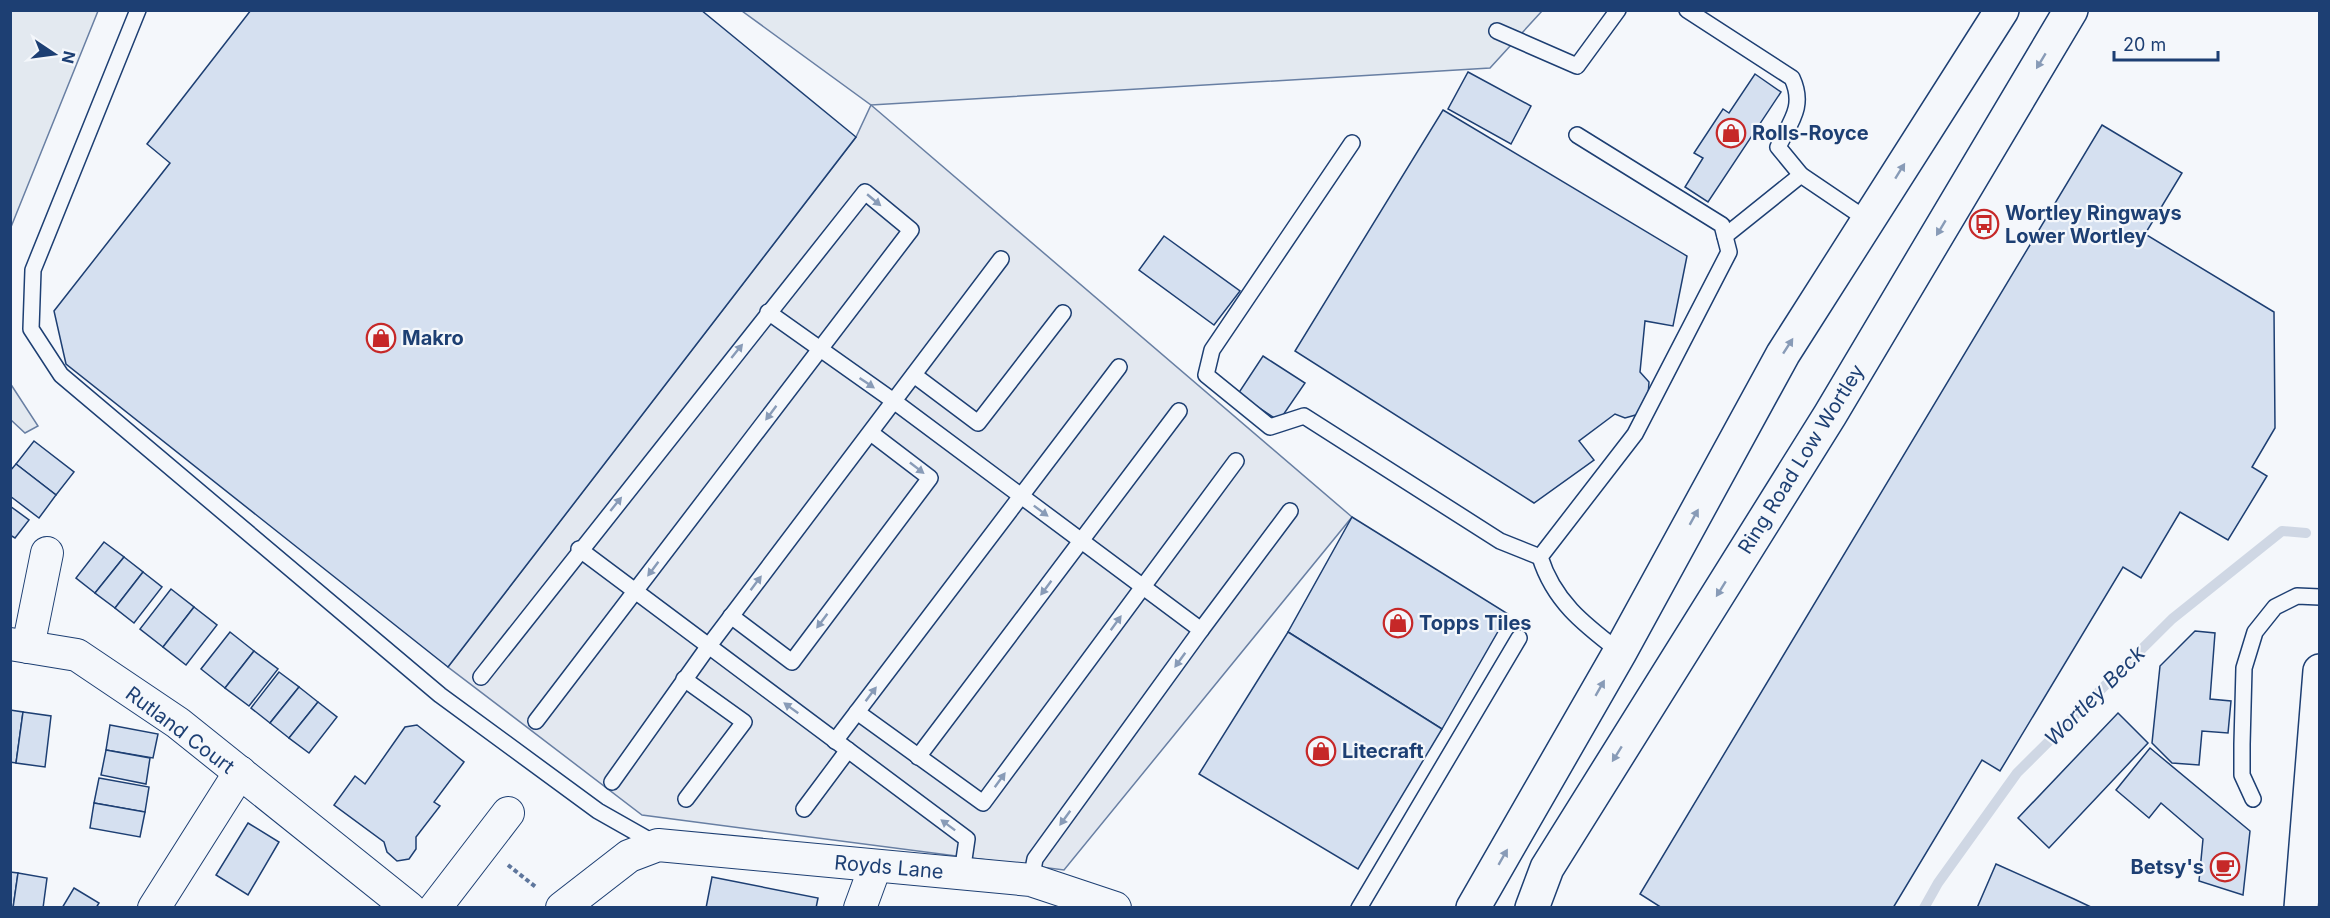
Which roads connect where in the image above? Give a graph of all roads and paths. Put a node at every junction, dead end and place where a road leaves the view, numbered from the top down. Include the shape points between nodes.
1 (138, 10) edge
2 (1618, 10) edge
3 (1687, 10) edge
4 (2002, 10) edge
5 (2071, 10) edge
6 (1497, 31) dead end
7 (1577, 135) dead end
8 (1352, 143) dead end
9 (1801, 175) junction
10 (1869, 220) junction
11 (1725, 236) junction
12 (1001, 259) dead end
13 (768, 312) junction
14 (1063, 313) dead end
15 (819, 350) junction
16 (1119, 367) dead end
17 (914, 375) junction
18 (895, 402) junction
19 (1179, 411) dead end
20 (871, 433) junction
21 (1236, 461) dead end
22 (1021, 496) junction
23 (1290, 511) dead end
24 (1082, 541) junction
25 (579, 549) junction
26 (47, 553) dead end
27 (1540, 557) junction
28 (1143, 586) junction
29 (636, 591) junction
30 (2319, 597) edge
31 (731, 616) junction
32 (1202, 630) junction
33 (1519, 638) dead end
34 (19, 646) edge
35 (708, 647) junction
36 (1620, 652) junction
37 (2319, 671) edge
38 (481, 677) dead end
39 (684, 679) junction
40 (857, 712) junction
41 (536, 722) dead end
42 (842, 745) junction
43 (918, 757) junction
44 (240, 772) junction
45 (612, 782) dead end
46 (686, 799) dead end
47 (2253, 799) dead end
48 (804, 809) dead end
49 (508, 813) dead end
50 (484, 845) junction
51 (658, 845) junction
52 (2313, 846) edge
53 (875, 867) junction
54 (962, 873) junction
55 (1031, 880) junction
56 (553, 901) edge
57 (154, 908) edge
58 (409, 908) edge
59 (435, 908) edge
60 (860, 908) edge
61 (1115, 908) edge
62 (1359, 908) edge
63 (1473, 908) edge
64 (1532, 908) edge
65 (2301, 908) edge

1 - 51 lane via 33,270 31,329 61,375 440,695 598,811
2 - 6 lane via 1577,66
3 - 9 lane via 1792,78 1799,94 1795,114 1778,147
10 -> 4 main road
5 -> 64 main road, Ring Road Low Wortley via 1830,415 1546,868
7 - 11 lane via 1722,225
8 - 27 lane via 1212,350 1206,375 1270,427 1304,416 1500,541
9 - 10 lane
9 - 11 lane
36 -> 10 main road via 1783,354
11 - 27 lane via 1729,252 1635,434
12 - 17 lane
13 - 15 lane
13 -> 15 lane via 865,192 911,230
25 -> 13 lane
14 - 17 lane via 978,423
15 -> 18 lane
15 -> 29 lane
16 - 22 lane
17 - 18 lane
18 - 20 lane
18 - 22 lane
19 - 24 lane
31 -> 20 lane
20 -> 31 lane via 930,478 792,662
21 - 28 lane
22 -> 24 lane
40 -> 22 lane
23 - 32 lane
24 - 28 lane
24 -> 43 lane
25 - 29 lane
25 - 38 lane
26 - 34 street
27 - 36 lane via 1548,582 1584,624
28 - 32 lane
43 -> 28 lane via 983,803
29 - 35 lane
29 - 41 lane
30 - 47 lane via 2297,596 2275,607 2255,632 2244,668 2242,744 2242,776
31 - 35 lane
32 -> 55 lane via 1035,859
33 - 62 lane
34 - 44 street, Rutland Court via 77,655 178,723
35 - 39 lane
42 -> 35 lane
63 -> 36 main road
37 - 52 main road
39 - 45 lane
39 - 46 lane via 744,722
40 - 42 lane
40 - 43 lane
42 - 48 lane
54 -> 42 lane via 967,839
44 - 57 street, Rutland Court
44 - 58 street
49 - 50 street
50 - 56 path
50 - 59 street
51 - 53 street, Royds Lane
51 - 56 street via 629,856
52 - 65 main road
53 - 54 street, Royds Lane
53 - 60 street
54 - 55 street, Royds Lane
55 - 61 street, Royds Lane

